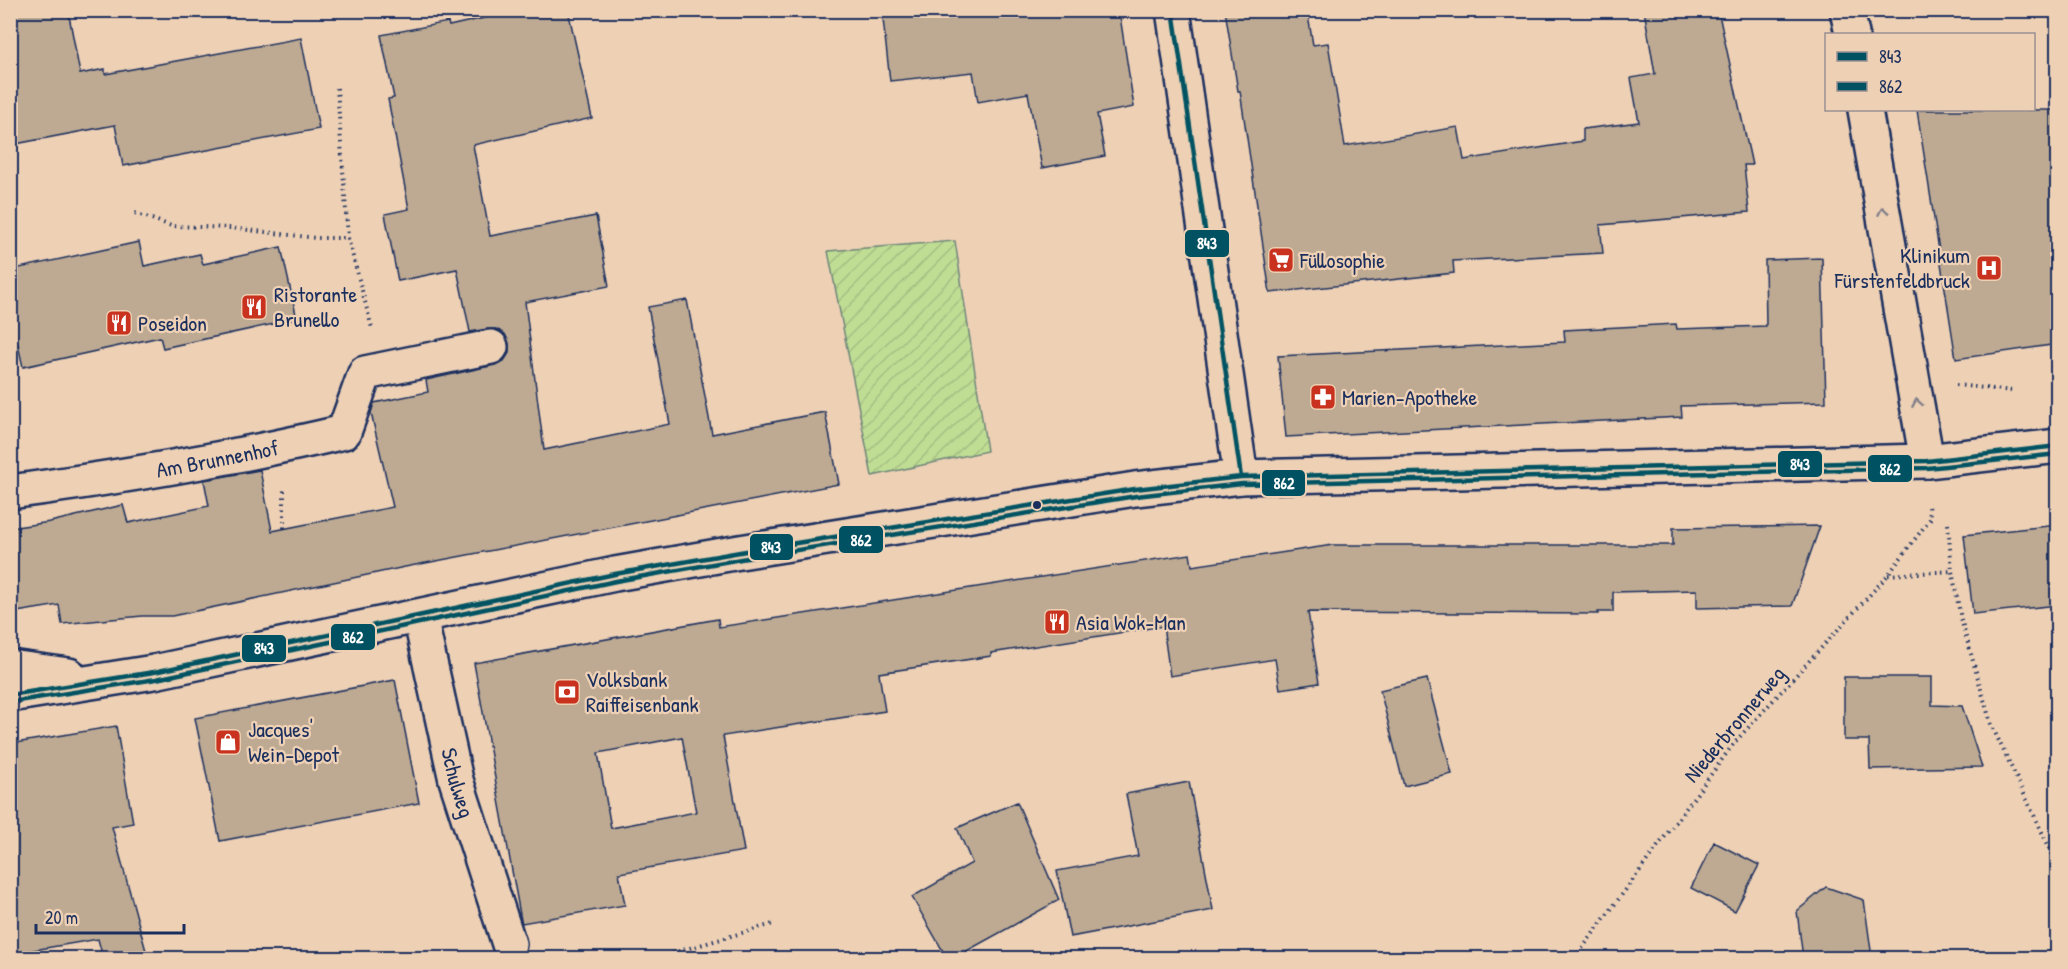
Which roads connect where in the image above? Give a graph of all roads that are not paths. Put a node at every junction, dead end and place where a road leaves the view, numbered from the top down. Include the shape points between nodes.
1 (1173, 10) edge
2 (1847, 10) edge
3 (1852, 33) edge
4 (1865, 111) edge
5 (491, 347) dead end
6 (2058, 446) edge
7 (1927, 461) junction
8 (1241, 477) junction
9 (10, 492) edge
10 (420, 617) junction
11 (10, 668) edge
12 (104, 680) junction
13 (10, 695) edge
14 (508, 944) dead end

1 - 8 street
2 - 3 street
7 -> 4 street
5 - 9 street, Am Brunnenhof via 365,373 344,432 281,447
6 - 7 street
7 - 8 street
8 - 10 street via 1124,490 740,552 615,574
10 - 12 street
10 - 14 street, Schulweg via 456,780
11 - 12 street
12 - 13 street

